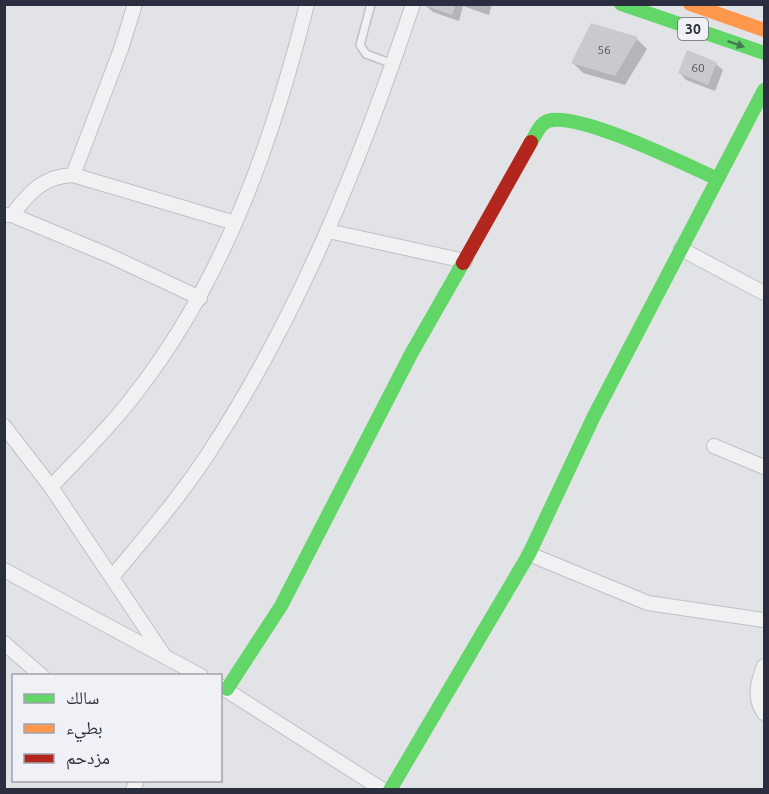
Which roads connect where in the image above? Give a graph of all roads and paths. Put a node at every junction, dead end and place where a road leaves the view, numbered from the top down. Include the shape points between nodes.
1 (135, 4) edge
2 (307, 4) edge
3 (371, 4) edge
4 (413, 4) edge
5 (621, 4) edge
6 (699, 6) edge
7 (765, 30) edge
8 (765, 53) edge
9 (393, 64) junction
10 (765, 90) edge
11 (73, 175) junction
12 (718, 178) junction
13 (8, 215) edge
14 (236, 223) junction
15 (328, 231) junction
16 (681, 249) junction
17 (465, 261) junction
18 (765, 293) edge
19 (200, 298) junction
20 (4, 426) edge
21 (714, 446) dead end
22 (765, 467) edge
23 (51, 487) junction
24 (529, 554) junction
25 (4, 570) edge
26 (111, 577) junction
27 (765, 620) edge
28 (4, 643) edge
29 (163, 654) junction
30 (765, 666) edge
31 (41, 674) edge
32 (195, 674) edge
33 (224, 688) edge
34 (765, 713) edge
35 (384, 789) edge
36 (390, 789) edge

1 - 11 street
2 - 14 street
3 - 9 lane via 360,45 366,54
4 - 9 street
5 -> 8 street, 30
6 - 7 street, 30
9 - 15 street via 362,153
10 - 12 street
11 - 13 street via 48,179
11 - 14 street
12 - 16 street
12 - 17 street via 600,129 559,119 549,121 534,136
13 - 19 street
14 - 19 street
15 - 17 street
15 - 26 street via 279,333 210,451 164,515
16 - 18 street
16 - 24 street via 594,416
17 - 33 street via 411,354 286,597
19 - 23 street via 134,396
20 - 23 street
21 - 22 street
23 - 26 street
24 - 27 street via 648,603
24 - 36 street
25 - 29 street
26 - 29 street
28 - 31 street
29 - 32 street
30 - 34 street via 757,687
33 - 35 street

